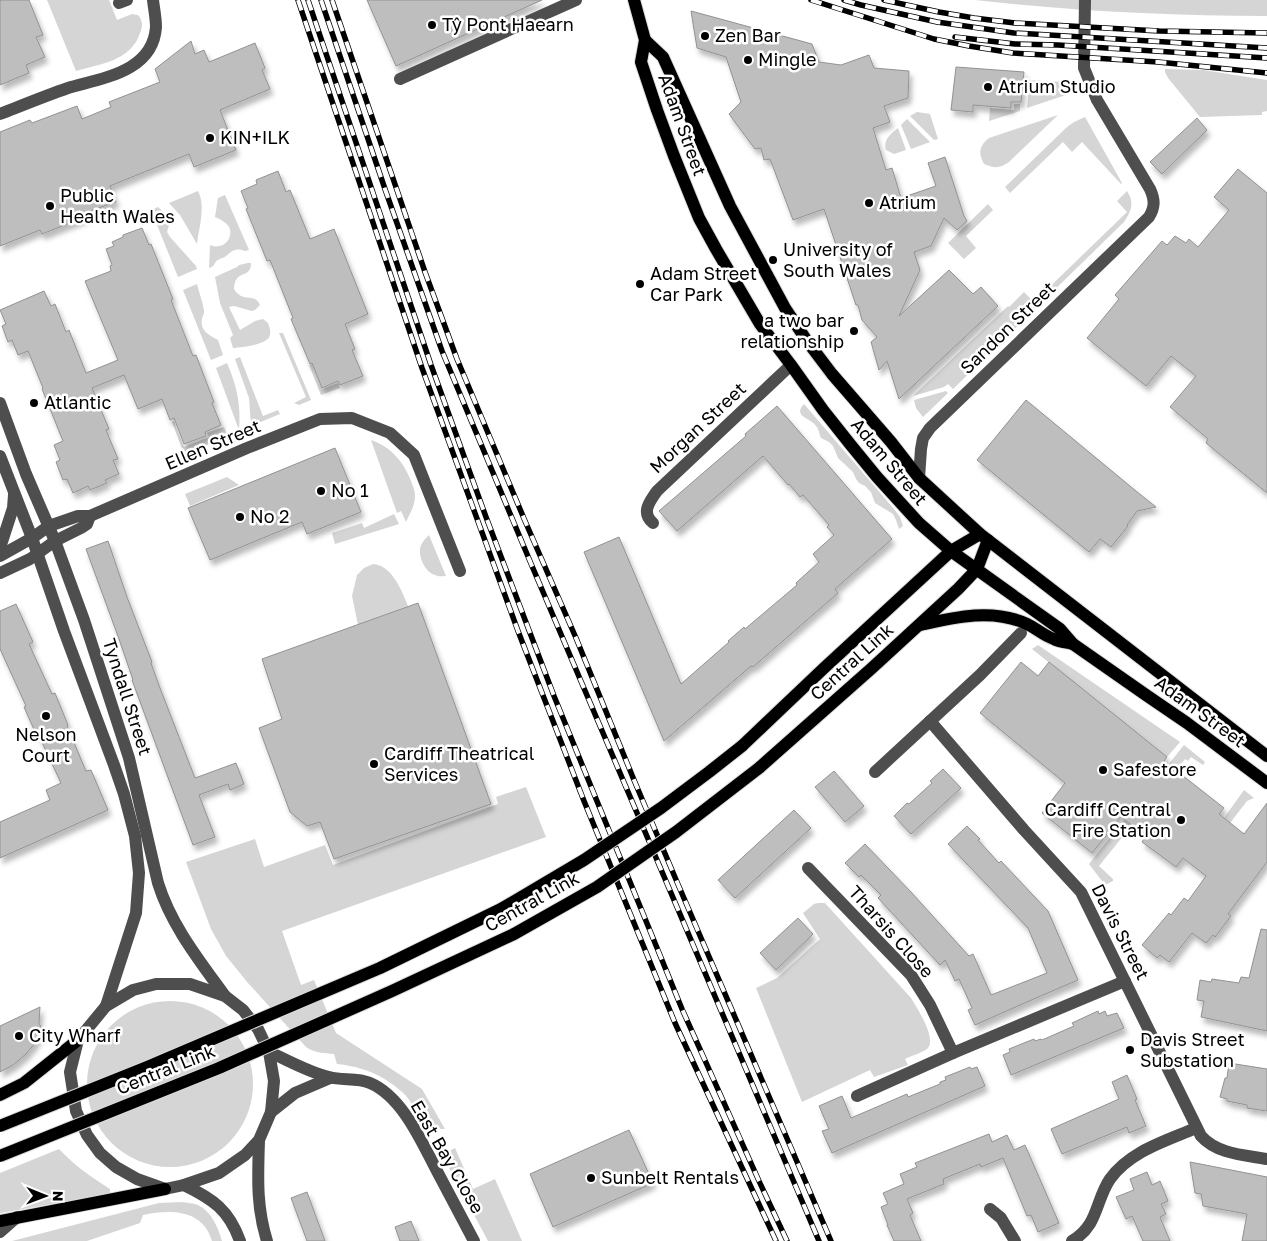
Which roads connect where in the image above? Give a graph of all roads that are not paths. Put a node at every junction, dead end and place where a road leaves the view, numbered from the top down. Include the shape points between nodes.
1 (153, 0) edge
2 (576, 0) edge
3 (634, 0) edge
4 (1085, 0) edge
5 (645, 40) junction
6 (400, 79) dead end
7 (0, 114) edge
8 (791, 365) junction
9 (0, 403) edge
10 (0, 456) edge
11 (919, 478) junction
12 (14, 493) junction
13 (90, 516) junction
14 (652, 523) dead end
15 (49, 526) junction
16 (984, 537) junction
17 (32, 538) junction
18 (55, 541) junction
19 (0, 548) edge
20 (951, 551) junction
21 (37, 555) junction
22 (0, 556) edge
23 (977, 569) junction
24 (460, 571) dead end
25 (0, 573) edge
26 (920, 625) junction
27 (1021, 633) dead end
28 (1073, 644) junction
29 (930, 721) junction
30 (1267, 756) edge
31 (874, 772) dead end
32 (1267, 783) edge
33 (808, 868) dead end
34 (1125, 981) junction
35 (225, 996) junction
36 (106, 1006) junction
37 (78, 1040) junction
38 (269, 1052) junction
39 (953, 1053) junction
40 (330, 1078) junction
41 (0, 1095) edge
42 (857, 1096) dead end
43 (271, 1112) junction
44 (0, 1126) edge
45 (1196, 1128) junction
46 (259, 1140) junction
47 (0, 1156) edge
48 (1267, 1159) edge
49 (184, 1185) junction
50 (164, 1189) junction
51 (990, 1209) dead end
52 (17, 1217) junction
53 (0, 1221) edge
54 (0, 1232) edge
55 (240, 1241) edge
56 (266, 1241) edge
57 (474, 1241) edge
58 (1015, 1241) edge
59 (1072, 1241) edge

1 - 7 street via 154,37 135,64 118,73
2 - 6 street
3 - 5 main road, Adam Street
4 - 11 street, Sandon Street via 1084,68 1097,100 1154,196 1152,211 930,428 923,438
5 - 8 main road, Adam Street via 640,62 693,204 760,324
5 - 11 main road, Adam Street via 663,57 730,206 785,308 832,374
8 - 14 street, Morgan Street via 657,491 647,507 646,514
8 - 20 main road, Adam Street via 878,477 919,523
9 - 15 street, Tyndall Street
10 - 12 street, Tyndall Street
11 - 16 main road, Adam Street
12 - 17 street, Tyndall Street
12 - 19 street via 13,508
13 - 15 street, Ellen Street via 78,516
13 - 18 street, Ellen Street via 86,524
13 - 24 street, Ellen Street via 320,418 352,418 390,433 414,455
15 - 17 street, Ellen Street
15 - 18 street, Tyndall Street
16 - 20 main road, Central Link
16 - 23 main road, Central Link
16 - 30 main road, Adam Street
17 - 21 street, Tyndall Street
17 - 22 street, Ellen Street
18 - 21 street, Ellen Street
18 - 35 street, Tyndall Street via 128,758 162,896 172,919
20 - 23 main road, Adam Street
20 - 44 main road, Central Link, bridge via 742,746 661,808 584,860 501,909 380,968
21 - 25 street, Ellen Street
21 - 36 street, Tyndall Street via 114,765 135,836 139,873 136,913
23 - 26 main road, Central Link
23 - 28 main road, Adam Street via 1060,629
26 - 28 main road via 963,616 1003,616 1027,623 1054,640
26 - 47 main road, Central Link, bridge via 759,768 676,832 598,886 514,934 392,992 219,1068
27 - 29 street
28 - 32 main road, Adam Street
29 - 31 street
29 - 34 street, Davis Street via 1082,892
33 - 39 street, Tharsis Close via 911,975 930,1004
34 - 39 street
34 - 45 street, Davis Street
35 - 36 street via 190,984 156,984 133,990
35 - 38 street via 243,1010 258,1029
36 - 37 street
37 - 41 main road via 24,1083
37 - 50 street via 70,1072 76,1111 87,1135 100,1153 116,1166 137,1179
38 - 40 street, East Bay Close
38 - 43 street via 274,1081
39 - 42 street
40 - 43 street, East Bay Close via 295,1093
40 - 57 street, East Bay Close via 370,1083 393,1099 421,1141
43 - 46 street
45 - 48 street, Davis Street via 1215,1148
45 - 59 street via 1126,1161 1109,1181 1086,1230
46 - 49 street via 246,1155 219,1173
46 - 56 street via 257,1190
49 - 50 street
49 - 55 street via 221,1208 233,1223
50 - 52 main road
51 - 58 street via 1001,1218
52 - 53 main road
52 - 54 street

